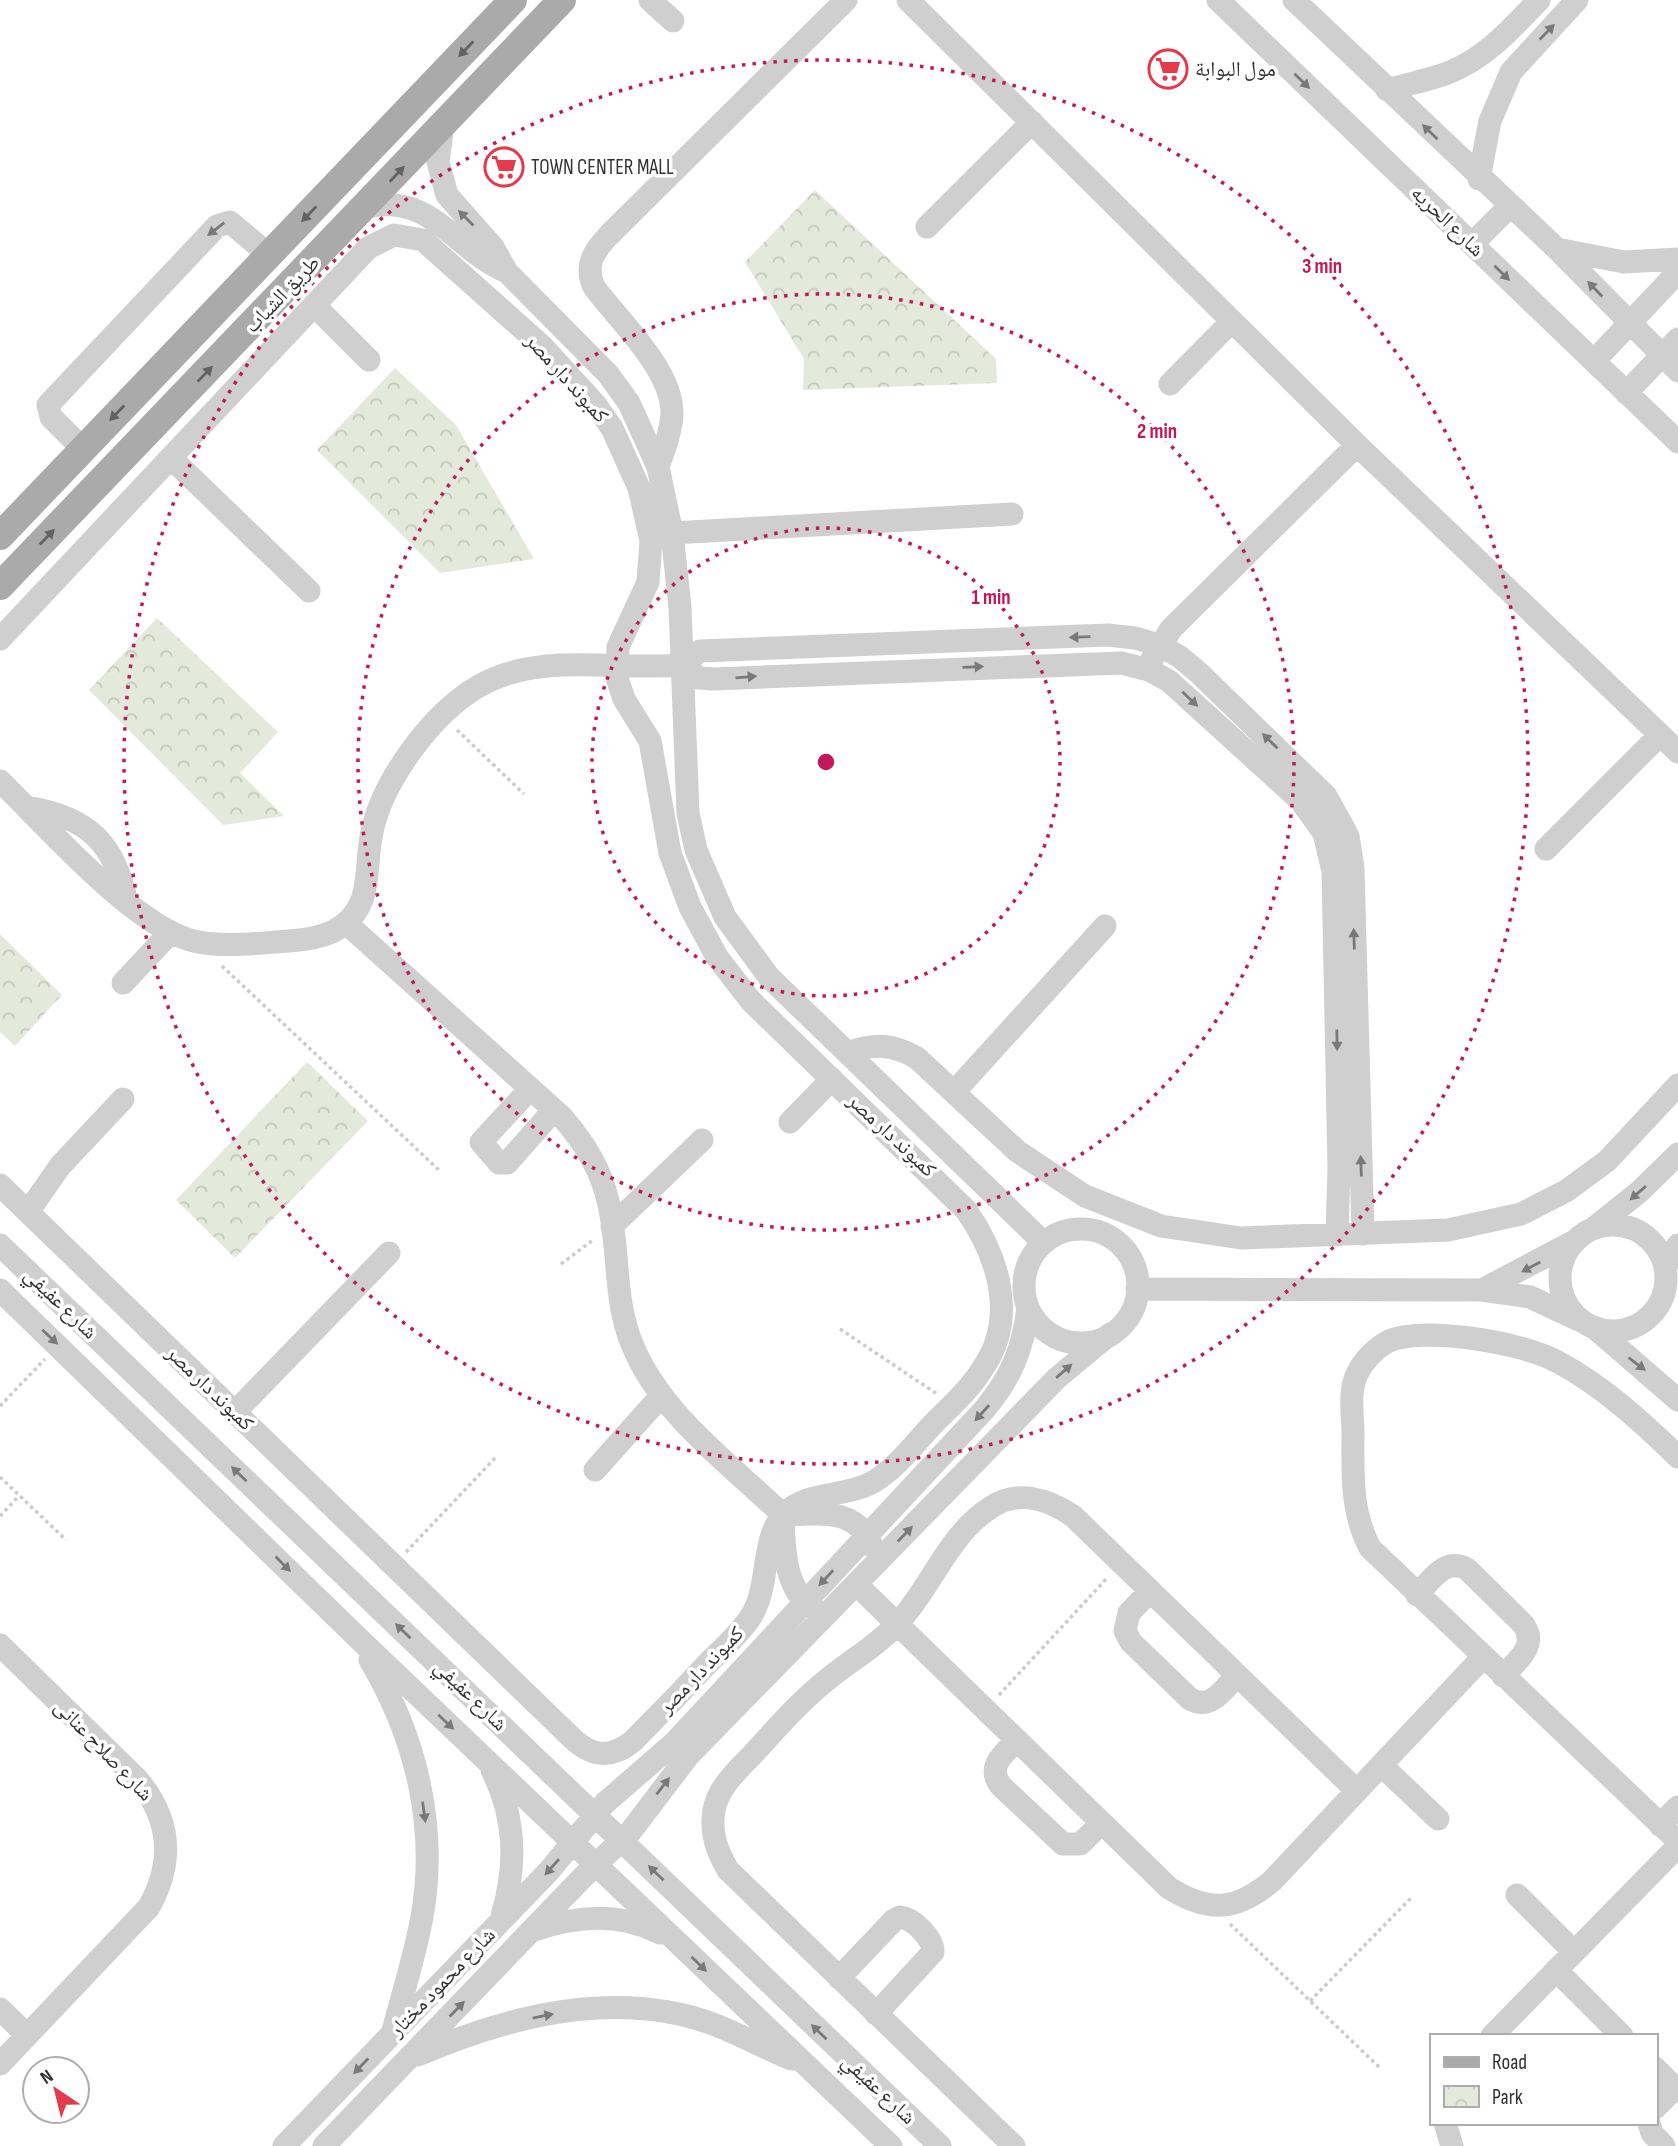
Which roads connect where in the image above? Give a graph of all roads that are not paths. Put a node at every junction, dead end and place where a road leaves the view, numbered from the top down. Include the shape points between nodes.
1 (513, 0) edge
2 (562, 0) edge
3 (650, 0) edge
4 (846, 0) edge
5 (908, 0) edge
6 (1218, 0) edge
7 (1294, 0) edge
8 (1539, 0) edge
9 (1577, 0) edge
10 (673, 21) dead end
11 (1496, 43) junction
12 (1517, 64) junction
13 (1387, 90) junction
14 (1032, 122) junction
15 (443, 124) junction
16 (1479, 179) junction
17 (367, 207) junction
18 (1509, 207) junction
19 (927, 227) dead end
20 (1472, 244) junction
21 (1557, 250) junction
22 (269, 255) junction
23 (1678, 259) edge
24 (507, 272) junction
25 (1678, 272) edge
26 (314, 305) junction
27 (1232, 321) junction
28 (1630, 325) junction
29 (1678, 339) edge
30 (369, 360) dead end
31 (1594, 361) junction
32 (1670, 364) edge
33 (1170, 384) dead end
34 (1626, 393) junction
35 (1678, 442) edge
36 (1357, 445) junction
37 (83, 449) junction
38 (171, 457) junction
39 (658, 467) junction
40 (1012, 514) dead end
41 (672, 533) junction
42 (0, 536) edge
43 (0, 586) edge
44 (309, 591) dead end
45 (0, 639) edge
46 (1159, 645) junction
47 (682, 665) junction
48 (616, 667) junction
49 (1149, 670) junction
50 (1660, 735) junction
51 (1678, 752) edge
52 (0, 781) edge
53 (1546, 849) dead end
54 (346, 923) junction
55 (1105, 926) dead end
56 (170, 933) junction
57 (123, 983) dead end
58 (848, 1053) junction
59 (832, 1079) junction
60 (1678, 1084) edge
61 (530, 1089) junction
62 (954, 1092) junction
63 (123, 1100) dead end
64 (554, 1110) junction
65 (790, 1122) dead end
66 (702, 1140) dead end
67 (1678, 1154) edge
68 (0, 1185) edge
69 (28, 1212) junction
70 (612, 1226) junction
71 (1363, 1234) junction
72 (1586, 1234) junction
73 (1337, 1236) junction
74 (1044, 1243) junction
75 (0, 1245) edge
76 (1678, 1245) edge
77 (389, 1253) dead end
78 (1665, 1275) junction
79 (1138, 1289) junction
80 (0, 1290) edge
81 (1482, 1290) junction
82 (1028, 1308) junction
83 (1678, 1308) edge
84 (1588, 1324) junction
85 (1110, 1335) junction
86 (147, 1386) junction
87 (661, 1396) junction
88 (1678, 1400) edge
89 (125, 1409) junction
90 (235, 1412) junction
91 (272, 1448) junction
92 (1678, 1457) edge
93 (595, 1469) dead end
94 (783, 1515) junction
95 (867, 1534) junction
96 (876, 1563) junction
97 (856, 1584) junction
98 (1150, 1591) junction
99 (1417, 1595) junction
100 (803, 1602) junction
101 (826, 1614) junction
102 (897, 1624) junction
103 (356, 1636) junction
104 (468, 1637) junction
105 (0, 1646) edge
106 (1483, 1657) junction
107 (1237, 1675) junction
108 (1503, 1676) junction
109 (1017, 1740) junction
110 (488, 1761) junction
111 (1381, 1765) junction
112 (1357, 1791) junction
113 (1678, 1807) edge
114 (595, 1813) junction
115 (1438, 1819) dead end
116 (1102, 1823) junction
117 (1660, 1825) junction
118 (622, 1841) junction
119 (573, 1842) junction
120 (1678, 1843) edge
121 (596, 1864) junction
122 (1517, 1895) dead end
123 (500, 1921) junction
124 (534, 1930) junction
125 (673, 1940) junction
126 (1574, 1952) junction
127 (1556, 1970) junction
128 (839, 1978) junction
129 (0, 2010) edge
130 (876, 2014) junction
131 (393, 2033) junction
132 (1494, 2034) edge
133 (1620, 2034) edge
134 (27, 2035) junction
135 (408, 2059) junction
136 (0, 2064) edge
137 (808, 2067) junction
138 (1657, 2070) edge
139 (1677, 2089) edge
140 (1657, 2106) edge
141 (1446, 2125) edge
142 (1650, 2125) edge
143 (284, 2146) edge
144 (324, 2146) edge
145 (891, 2146) edge
146 (940, 2146) edge
147 (1014, 2146) edge
148 (1452, 2146) edge
149 (1664, 2146) edge

1 -> 22 main road, طريق الشباب
2 - 15 main road, طريق الشباب
3 - 10 street
4 - 39 street via 609,235 591,259 594,287 668,388 671,425
5 - 14 street
6 -> 20 street, شارع الحريه
7 - 13 street
8 - 11 street
12 -> 9 street
11 - 12 street via 1499,58
11 - 13 street via 1453,71
12 - 16 street via 1498,96
16 -> 13 street
14 - 19 street
14 - 27 street
17 -> 15 main road, طريق الشباب
24 -> 15 street via 493,247 453,205 442,185 438,162
16 - 18 street
17 - 24 street via 390,203 415,208 481,259
43 -> 17 main road, طريق الشباب
18 - 20 street
18 - 21 street
20 -> 31 street, شارع الحريه
21 - 23 street via 1624,262
28 -> 21 street
22 -> 37 main road, طريق الشباب
22 -> 37 street via 230,222 216,226 48,405 51,417
24 - 39 street via 608,374 629,402
25 - 28 street
26 - 30 street
26 - 38 street, كمبوند دار مصر
26 - 48 street, كمبوند دار مصر via 380,240 394,235 422,240 541,346 595,404 627,457 651,541 648,582 621,637
27 - 33 street
27 - 36 street
28 - 31 street
28 - 32 street
29 - 32 street
31 - 34 street, شارع الحريه
32 - 34 street
34 - 35 street, شارع الحريه
36 - 46 street
36 - 50 street
37 - 42 main road, طريق الشباب
38 - 44 street
38 - 45 street, كمبوند دار مصر
39 - 41 street
40 - 41 street
41 - 47 street
46 -> 47 street via 1108,635 700,651
46 - 49 street
71 -> 46 street via 1353,868 1348,836 1335,808 1315,785 1190,664
47 - 48 street
47 -> 49 street via 699,678 714,679 1087,662
47 - 58 street via 688,813 709,885 769,977
48 - 54 street via 562,665 517,670 476,688 443,716 404,763 379,807 366,887
48 - 59 street, كمبوند دار مصر via 620,689 650,741 670,853 702,932 751,1001
49 -> 73 street via 1178,688 1301,801 1318,821 1329,845 1339,1141
50 - 51 street
50 - 53 street
52 - 56 street via 128,903
54 - 56 street via 315,939 221,944
54 - 61 street
55 - 62 street
56 - 57 street
58 - 62 street via 866,1046 902,1049
58 - 74 street
59 - 65 street
59 - 94 street, كمبوند دار مصر via 952,1193 988,1246 1000,1287 1000,1328 985,1366 876,1481 804,1501
60 - 71 street via 1607,1160 1521,1214 1473,1227
61 - 64 street
61 - 64 street via 481,1142 499,1163 507,1163
62 - 73 street via 1017,1152 1050,1176 1122,1213 1161,1226 1241,1238
63 - 69 street via 60,1166
64 - 70 street via 592,1157 609,1203
66 - 70 street
67 -> 72 street
68 - 69 street, كمبوند دار مصر
69 - 90 street, كمبوند دار مصر
70 - 87 street via 631,1343
71 - 73 street
72 - 78 street via 1612,1225 1638,1233 1658,1251
72 -> 81 street
72 - 84 street via 1566,1253 1560,1289 1567,1306
74 - 79 street via 1074,1230 1106,1235 1130,1258
74 - 82 street via 1025,1273
75 - 86 street, شارع عفيفي
76 - 78 street
77 - 90 street
78 - 83 street
78 - 84 street via 1660,1301 1649,1317 1615,1331
79 - 81 street
79 - 85 street via 1134,1307
80 -> 89 street, شارع عفيفي
81 - 84 street via 1530,1297
82 - 85 street via 1038,1325 1063,1340 1092,1342
82 -> 95 street, شارع محمود مختار via 1016,1363 1002,1388
84 -> 88 street
96 -> 85 street, شارع محمود مختار via 1057,1378
86 - 89 street
114 -> 86 street, شارع عفيفي
87 - 93 street
87 - 94 street
89 -> 103 street, شارع عفيفي
90 - 91 street, كمبوند دار مصر
91 - 104 street, كمبوند دار مصر
91 - 104 street via 317,1470 445,1599
92 - 99 street via 1604,1390 1555,1360 1493,1340 1409,1336 1388,1342 1370,1354 1352,1393 1354,1503 1370,1548
94 - 95 street via 845,1517 859,1523
94 - 100 street via 785,1553
94 - 104 street, كمبوند دار مصر via 772,1534 765,1580 750,1619 622,1750 601,1754 582,1748
95 - 96 street
95 -> 100 street, شارع محمود مختار
96 - 97 street, شارع محمود مختار
97 - 101 street, شارع محمود مختار
97 - 102 street
98 - 102 street via 1055,1503 1033,1497 1011,1499 990,1507 959,1538
98 - 107 street
98 - 107 street via 1129,1613 1125,1631 1190,1699 1200,1704 1211,1701
99 - 106 street
99 - 108 street via 1445,1567 1467,1569 1529,1635 1528,1648
100 - 101 street
100 - 114 street, شارع محمود مختار via 673,1744
118 -> 101 street, شارع محمود مختار via 688,1756
102 - 109 street
102 - 128 street via 796,1708 723,1788 714,1808 717,1851 728,1870
103 -> 110 street, شارع عفيفي
103 -> 131 street via 405,1729 426,1822 422,1916
105 - 134 street, شارع صلاح عنانى via 138,1780 163,1819 167,1842 167,1864 149,1907
106 - 108 street
106 - 111 street
107 - 112 street
108 - 117 street
109 - 116 street
109 - 116 street via 996,1763 995,1776 1001,1786 1063,1844 1080,1844
110 - 119 street, شارع عفيفي
110 - 123 street via 511,1823 513,1867
111 - 112 street
111 - 115 street
112 - 116 street via 1254,1896 1233,1904 1210,1906 1188,1900 1169,1888
113 - 117 street
114 - 118 street, شارع عفيفي
114 - 119 street, شارع محمود مختار
117 - 120 street
118 - 121 street, شارع محمود مختار
146 -> 118 street, شارع عفيفي
119 - 121 street, شارع عفيفي
119 -> 123 street, شارع محمود مختار
120 - 126 street
121 - 124 street, شارع محمود مختار
121 - 125 street, شارع عفيفي
122 - 126 street
123 - 131 street, شارع محمود مختار
124 - 125 street via 562,1921 600,1918 648,1927
135 -> 124 street, شارع محمود مختار
125 -> 137 street, شارع عفيفي
126 - 127 street
127 - 132 street
127 - 133 street
128 - 130 street
128 - 130 street via 894,1920 910,1919 932,1942 933,1952
129 - 134 street
130 - 147 street
131 -> 143 street, شارع محمود مختار
134 - 136 street, شارع صلاح عنانى
135 -> 137 street via 465,2035 515,2021 614,2008 664,2012 712,2024
135 - 144 street, شارع محمود مختار
137 - 145 street, شارع عفيفي
138 - 139 street
139 - 140 street
141 - 148 street
142 - 149 street

